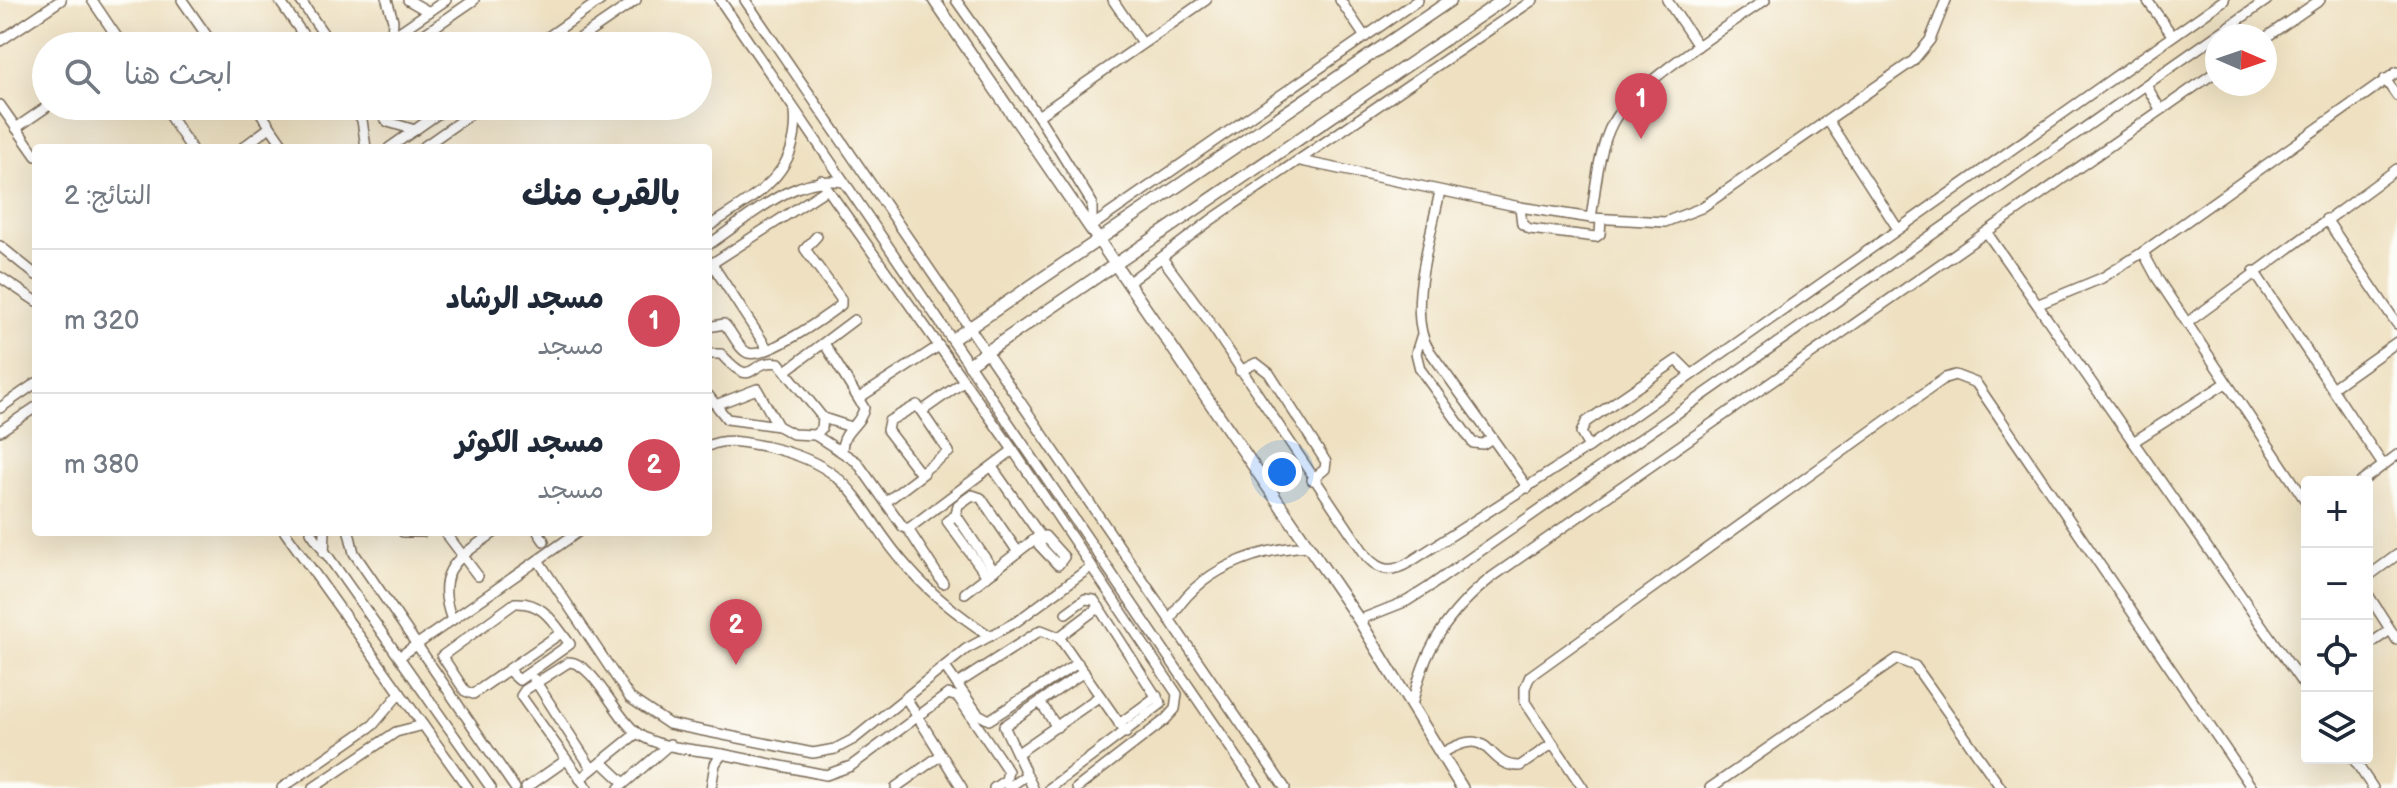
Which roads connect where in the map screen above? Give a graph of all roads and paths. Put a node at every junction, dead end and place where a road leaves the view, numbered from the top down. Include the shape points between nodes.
1 (61, 0) edge
2 (92, 0) edge
3 (182, 0) edge
4 (298, 0) edge
5 (387, 0) edge
6 (408, 0) edge
7 (446, 0) edge
8 (474, 0) edge
9 (636, 0) edge
10 (720, 0) edge
11 (745, 0) edge
12 (934, 0) edge
13 (956, 0) edge
14 (1113, 0) edge
15 (1206, 0) edge
16 (1340, 0) edge
17 (1418, 0) edge
18 (1451, 0) edge
19 (1503, 0) edge
20 (1533, 0) edge
21 (1667, 0) edge
22 (1765, 0) edge
23 (1946, 0) edge
24 (2147, 0) edge
25 (2224, 0) edge
26 (2267, 0) edge
27 (2320, 0) edge
28 (597, 1) edge
29 (282, 4) edge
30 (429, 12) junction
31 (2277, 30) edge
32 (114, 32) edge
33 (204, 32) edge
34 (301, 32) edge
35 (322, 32) edge
36 (392, 32) edge
37 (399, 32) edge
38 (427, 32) edge
39 (554, 32) edge
40 (589, 32) edge
41 (2172, 35) junction
42 (1365, 37) junction
43 (0, 41) edge
44 (1142, 43) junction
45 (1698, 46) junction
46 (2397, 72) edge
47 (2205, 79) edge
48 (2385, 79) junction
49 (2146, 85) junction
50 (2397, 96) edge
51 (0, 105) edge
52 (794, 107) junction
53 (2160, 109) junction
54 (1038, 116) junction
55 (32, 117) edge
56 (172, 120) edge
57 (265, 120) edge
58 (362, 120) edge
59 (386, 120) edge
60 (429, 120) edge
61 (462, 120) edge
62 (1829, 122) junction
63 (270, 127) junction
64 (16, 128) junction
65 (415, 130) junction
66 (188, 144) edge
67 (247, 144) edge
68 (282, 144) edge
69 (365, 144) edge
70 (395, 144) edge
71 (428, 144) edge
72 (32, 150) edge
73 (1301, 161) junction
74 (2397, 169) edge
75 (821, 180) junction
76 (844, 182) junction
77 (770, 186) junction
78 (827, 189) junction
79 (1440, 191) junction
80 (778, 198) junction
81 (1520, 207) junction
82 (1596, 218) junction
83 (2326, 219) junction
84 (712, 224) edge
85 (1092, 226) junction
86 (1898, 229) junction
87 (1987, 233) junction
88 (817, 236) dead end
89 (1100, 238) junction
90 (712, 242) edge
91 (0, 246) edge
92 (2143, 252) junction
93 (1162, 258) junction
94 (712, 264) edge
95 (1117, 264) junction
96 (712, 268) edge
97 (2254, 271) junction
98 (32, 272) edge
99 (0, 277) edge
100 (1129, 282) junction
101 (32, 298) edge
102 (2039, 304) junction
103 (745, 315) junction
104 (854, 320) dead end
105 (2187, 323) junction
106 (712, 324) edge
107 (2397, 324) edge
108 (727, 326) junction
109 (970, 327) junction
110 (1421, 337) junction
111 (953, 339) junction
112 (2397, 342) edge
113 (824, 343) junction
114 (939, 346) junction
115 (767, 348) junction
116 (987, 351) junction
117 (712, 354) edge
118 (969, 364) junction
119 (786, 371) junction
120 (1240, 371) junction
121 (744, 373) junction
122 (1691, 374) junction
123 (963, 382) junction
124 (2226, 383) junction
125 (32, 386) edge
126 (751, 388) junction
127 (2332, 388) junction
128 (859, 398) junction
129 (712, 399) edge
130 (718, 404) junction
131 (0, 408) edge
132 (32, 410) edge
133 (922, 411) junction
134 (823, 418) junction
135 (778, 426) junction
136 (851, 427) junction
137 (0, 431) edge
138 (815, 435) junction
139 (1492, 438) junction
140 (2133, 442) junction
141 (712, 445) edge
142 (1589, 447) junction
143 (842, 450) junction
144 (1013, 450) junction
145 (2397, 455) edge
146 (2383, 465) junction
147 (992, 467) junction
148 (924, 473) junction
149 (2369, 476) edge
150 (1312, 480) junction
151 (1528, 488) junction
152 (2301, 494) edge
153 (887, 501) junction
154 (908, 529) junction
155 (288, 536) edge
156 (313, 536) edge
157 (325, 536) edge
158 (350, 536) edge
159 (448, 536) edge
160 (489, 536) edge
161 (572, 536) edge
162 (1309, 546) junction
163 (1018, 552) junction
164 (324, 553) junction
165 (462, 555) junction
166 (2397, 555) edge
167 (538, 560) junction
168 (1092, 566) junction
169 (990, 573) junction
170 (2373, 573) edge
171 (478, 576) dead end
172 (943, 583) dead end
173 (965, 593) dead end
174 (2373, 603) edge
175 (1099, 607) junction
176 (1066, 613) dead end
177 (452, 620) junction
178 (1170, 620) junction
179 (1359, 620) junction
180 (2390, 630) junction
181 (561, 633) junction
182 (990, 636) junction
183 (1059, 637) junction
184 (2397, 640) edge
185 (2373, 642) edge
186 (415, 646) junction
187 (399, 657) junction
188 (945, 667) junction
189 (1081, 668) junction
190 (508, 670) junction
191 (530, 672) junction
192 (2296, 674) junction
193 (2301, 674) edge
194 (2301, 681) edge
195 (536, 682) junction
196 (957, 684) junction
197 (400, 693) junction
198 (1100, 696) junction
199 (906, 698) junction
200 (1040, 702) junction
201 (1412, 706) junction
202 (917, 717) junction
203 (423, 725) junction
204 (1057, 727) junction
205 (1122, 728) junction
206 (637, 733) junction
207 (670, 744) junction
208 (1552, 744) junction
209 (1018, 753) junction
210 (722, 754) junction
211 (1441, 754) junction
212 (943, 758) junction
213 (566, 760) junction
214 (602, 762) junction
215 (2357, 764) edge
216 (592, 769) junction
217 (826, 775) junction
218 (1025, 776) junction
219 (580, 779) junction
220 (1581, 784) edge
221 (621, 786) edge
222 (896, 787) edge
223 (282, 788) edge
224 (313, 788) edge
225 (468, 788) edge
226 (491, 788) edge
227 (515, 788) edge
228 (526, 788) edge
229 (587, 788) edge
230 (711, 788) edge
231 (831, 788) edge
232 (906, 788) edge
233 (962, 788) edge
234 (994, 788) edge
235 (1008, 788) edge
236 (1033, 788) edge
237 (1050, 788) edge
238 (1077, 788) edge
239 (1258, 788) edge
240 (1285, 788) edge
241 (1462, 788) edge
242 (1568, 788) edge
243 (1710, 788) edge
244 (2001, 788) edge
245 (2252, 788) edge
246 (2373, 788) edge

1 - 43 street
2 - 32 street
3 - 33 street
4 - 29 street
4 - 35 street
5 - 36 street
6 - 30 street
7 - 30 street
8 - 38 street
9 - 40 street
10 - 52 street
11 - 109 street
12 - 85 street
13 - 54 street
14 - 44 street
15 - 44 street
16 - 42 street
17 - 42 street
18 - 89 street
19 - 95 street
20 - 73 street
21 - 45 street
22 - 45 street
23 - 62 street via 1930,40 1913,61
24 - 41 street
25 - 41 street
26 - 49 street
27 - 31 street
28 - 39 street
29 - 34 street
30 - 37 street
41 - 86 street
42 - 85 street
44 - 54 street
45 - 82 street via 1627,103 1614,120 1604,144
46 - 48 street
47 - 53 street
48 - 50 street
48 - 92 street
49 - 53 street
49 - 179 street via 1429,587 1396,607
51 - 64 street
52 - 76 street
52 - 77 street via 793,143
53 - 87 street
54 - 85 street via 1092,203
55 - 64 street
56 - 66 street
57 - 63 street
58 - 69 street
59 - 65 street
60 - 65 street
61 - 71 street
62 - 82 street via 1684,217 1646,223
62 - 86 street
63 - 67 street
63 - 68 street
64 - 72 street
65 - 70 street
73 - 79 street
73 - 93 street
74 - 83 street
75 - 76 street
75 - 78 street
75 - 80 street
76 - 111 street
77 - 80 street
77 - 84 street
78 - 94 street
78 - 114 street
79 - 81 street
79 - 110 street via 1418,311
80 - 90 street
81 - 82 street
81 - 82 street via 1522,224 1530,229 1596,237
83 - 97 street
83 - 107 street
85 - 89 street
86 - 122 street
87 - 102 street
87 - 201 street via 1469,595 1430,645
88 - 115 street via 805,249 841,305 788,341
89 - 95 street
89 - 109 street
91 - 98 street
92 - 102 street via 2102,278
92 - 105 street
93 - 100 street
93 - 120 street
95 - 100 street
95 - 116 street
96 - 103 street
97 - 105 street
97 - 127 street
99 - 101 street
100 - 162 street
102 - 140 street
103 - 108 street
103 - 115 street
104 - 113 street
105 - 124 street
106 - 108 street
108 - 115 street via 747,353
109 - 111 street
109 - 116 street
110 - 139 street
110 - 139 street via 1416,353 1420,369 1473,443
111 - 118 street
112 - 127 street
113 - 119 street
113 - 128 street
114 - 123 street
114 - 128 street
116 - 118 street
116 - 178 street
117 - 121 street via 721,354
118 - 239 street
119 - 121 street via 775,361
119 - 134 street
120 - 150 street
120 - 150 street via 1256,363 1264,366 1284,396 1326,462
121 - 126 street
122 - 142 street
122 - 142 street via 1677,360 1586,422 1581,433
123 - 133 street
123 - 144 street
124 - 140 street
124 - 152 street
125 - 131 street
126 - 130 street
126 - 135 street via 761,393
127 - 146 street
128 - 136 street via 863,412
129 - 130 street
130 - 135 street via 727,419
132 - 137 street
133 - 148 street via 949,452
133 - 148 street via 913,406 889,421 887,430 916,472
134 - 136 street
134 - 138 street
135 - 138 street via 793,434
136 - 143 street
138 - 143 street
139 - 151 street
140 - 192 street
141 - 182 street via 739,441 789,452 842,479 909,569 962,619
142 - 151 street
143 - 153 street
144 - 147 street
144 - 168 street
145 - 146 street
146 - 149 street
147 - 154 street
147 - 163 street via 1041,537
148 - 153 street
150 - 151 street via 1367,557 1389,571
153 - 154 street
154 - 172 street
155 - 197 street
156 - 164 street
157 - 164 street
158 - 186 street via 354,553
159 - 165 street
160 - 165 street
161 - 167 street
162 - 178 street via 1256,552 1231,565 1180,602
162 - 179 street
163 - 169 street
163 - 169 street via 977,495 958,505 956,515 947,521
164 - 187 street
165 - 171 street
165 - 177 street via 445,581
166 - 170 street
167 - 177 street
167 - 199 street via 630,698 669,724 813,753 854,739
168 - 182 street
168 - 238 street via 1177,694 1175,709 1165,720
169 - 173 street
174 - 180 street
175 - 176 street via 1085,599
175 - 183 street
175 - 205 street via 1157,696
177 - 186 street
178 - 240 street
179 - 201 street
180 - 184 street
180 - 185 street
181 - 190 street
181 - 190 street via 545,611 515,603 442,656 469,693
181 - 191 street via 570,644
182 - 188 street
183 - 189 street
183 - 196 street via 1041,630
186 - 187 street
186 - 227 street
187 - 226 street
188 - 196 street
188 - 199 street
189 - 196 street via 989,720 978,714
189 - 198 street
189 - 200 street
190 - 191 street via 515,680
191 - 195 street
192 - 193 street
192 - 194 street
195 - 206 street via 569,662 577,663
195 - 213 street via 521,696
195 - 216 street
197 - 203 street
197 - 223 street via 362,734
198 - 204 street
198 - 205 street
199 - 202 street
200 - 204 street
200 - 209 street via 1004,726
201 - 211 street
202 - 212 street
202 - 217 street via 851,766
202 - 234 street via 948,694 958,697 1008,771 1006,780
203 - 224 street via 396,732
203 - 225 street
204 - 209 street
205 - 237 street
206 - 207 street
206 - 214 street
207 - 210 street
207 - 221 street
208 - 211 street via 1520,766 1469,740
208 - 220 street
208 - 245 street via 1525,702 1530,676 1911,401 1955,375 1976,383
209 - 218 street
210 - 217 street
210 - 230 street
211 - 241 street
212 - 222 street
212 - 232 street
212 - 233 street
213 - 219 street
213 - 228 street
214 - 216 street
214 - 221 street
215 - 246 street
216 - 219 street
217 - 231 street
218 - 235 street
218 - 236 street
219 - 229 street
220 - 242 street
243 - 244 street via 1897,659 1915,666

